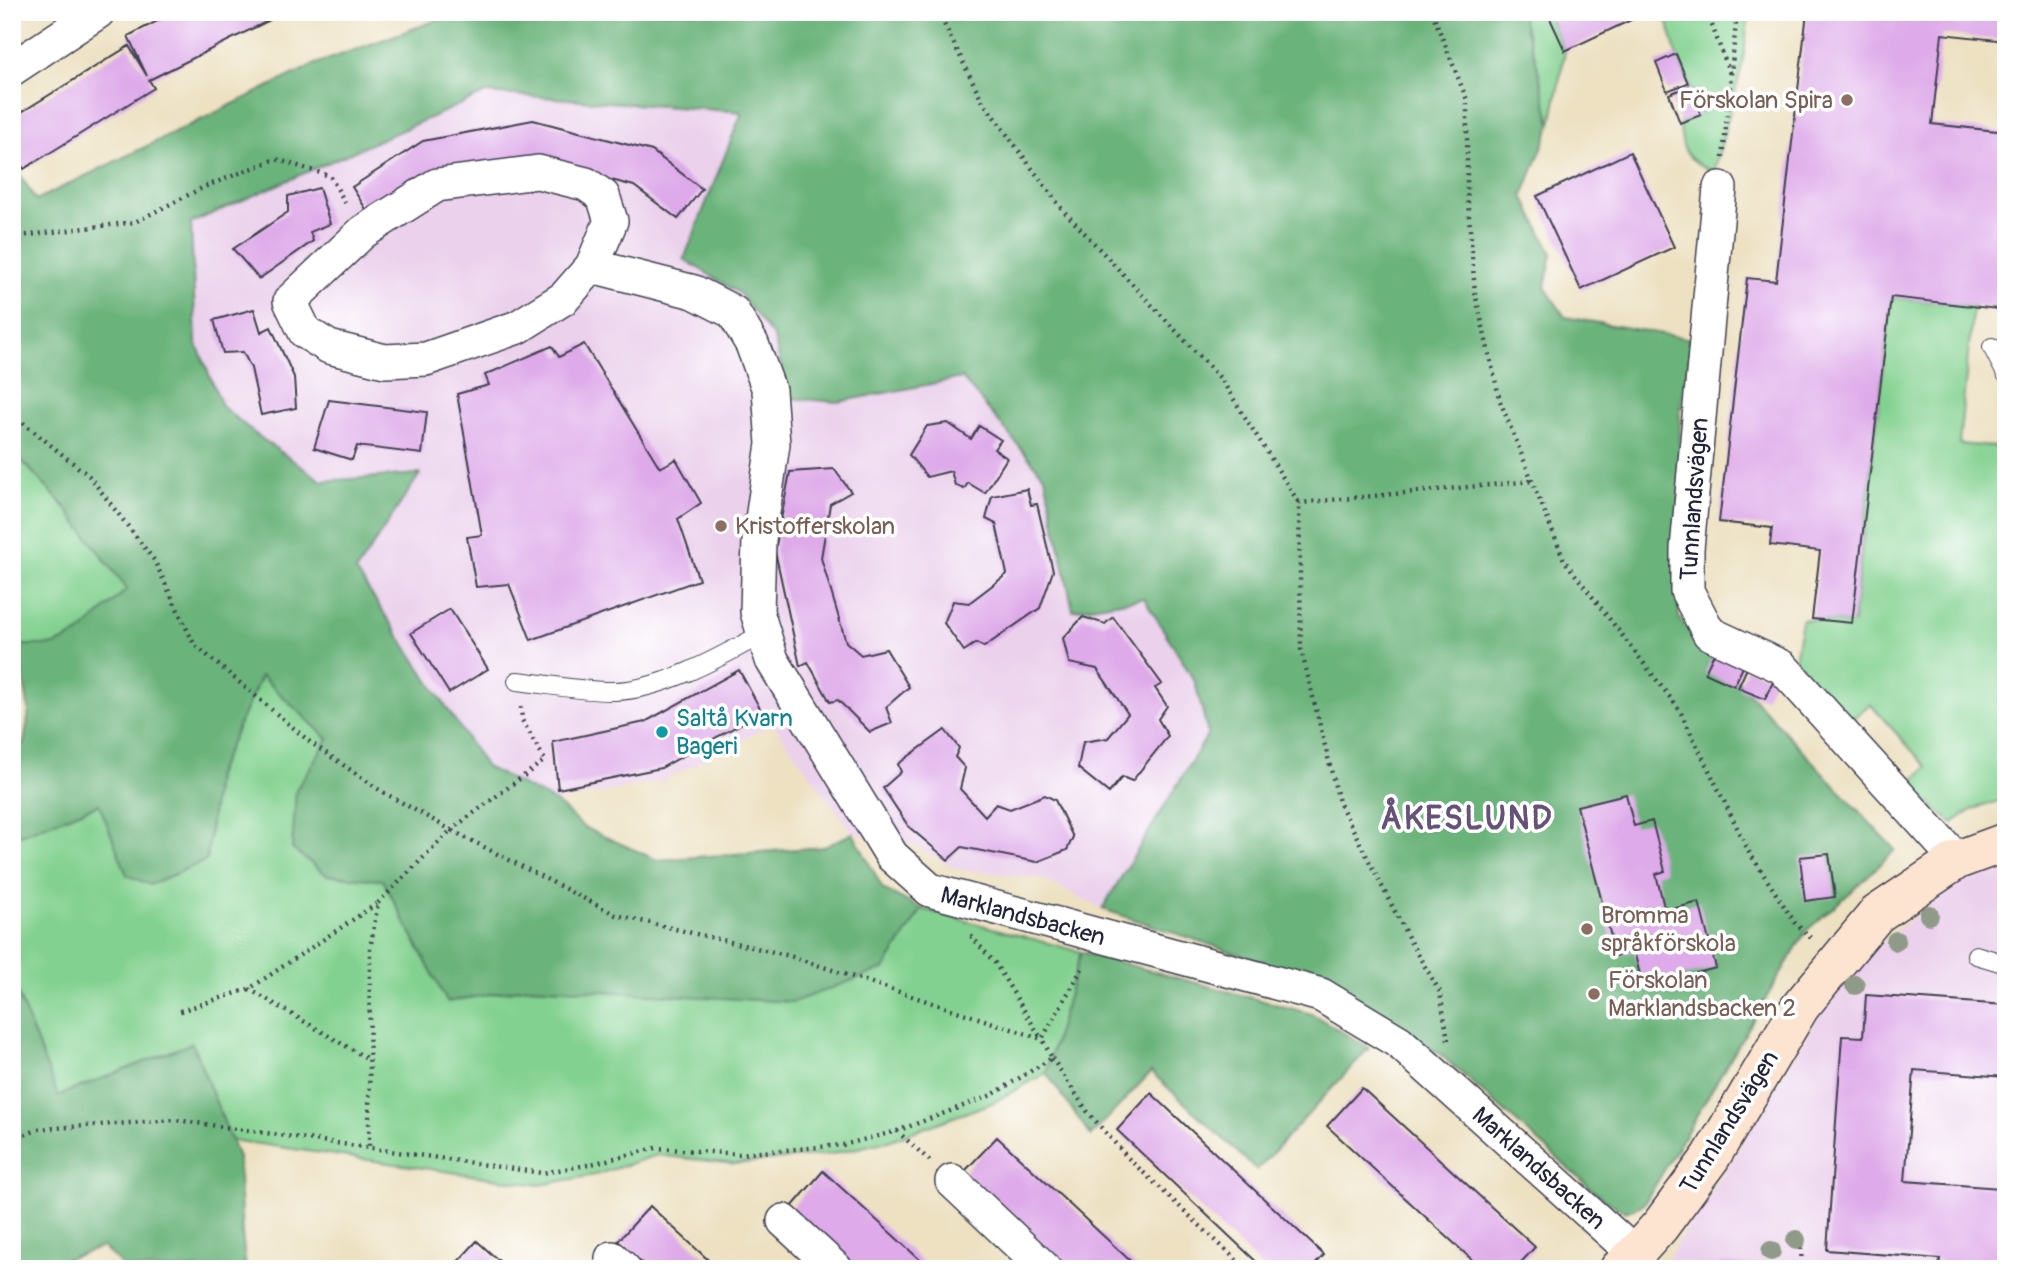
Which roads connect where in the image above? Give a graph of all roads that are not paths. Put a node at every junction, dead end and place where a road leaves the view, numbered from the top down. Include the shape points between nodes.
1 (97, 12) edge
2 (12, 69) edge
3 (1720, 188) road end
4 (592, 266) junction
5 (1992, 347) dead end
6 (2006, 374) edge
7 (764, 633) junction
8 (517, 681) road end
9 (2006, 842) edge
10 (1957, 860) junction
11 (1976, 955) dead end
12 (2006, 964) edge
13 (952, 1181) road end
14 (784, 1221) dead end
15 (1627, 1262) edge
16 (836, 1269) edge
17 (1045, 1269) edge

1 - 2 street
3 - 10 street, Tunnlandsvägen via 1687,591 1709,633 1782,667
4 - 4 street via 564,298 518,327 426,359 386,361 329,347 305,332 290,302 363,232 437,185 538,172 586,184 603,196 611,221
4 - 7 street, Marklandsbacken via 694,292 733,312 752,344 769,390 773,444 759,540 757,612
5 - 6 lane
7 - 8 lane via 710,663 646,686 614,691
7 - 15 street, Marklandsbacken via 772,660 892,856 930,890 1321,995 1399,1042
9 - 10 street, Tunnlandsvägen
10 - 15 street, Tunnlandsvägen via 1877,914 1822,980 1800,1007 1711,1157
11 - 12 lane
13 - 17 street
14 - 16 street

